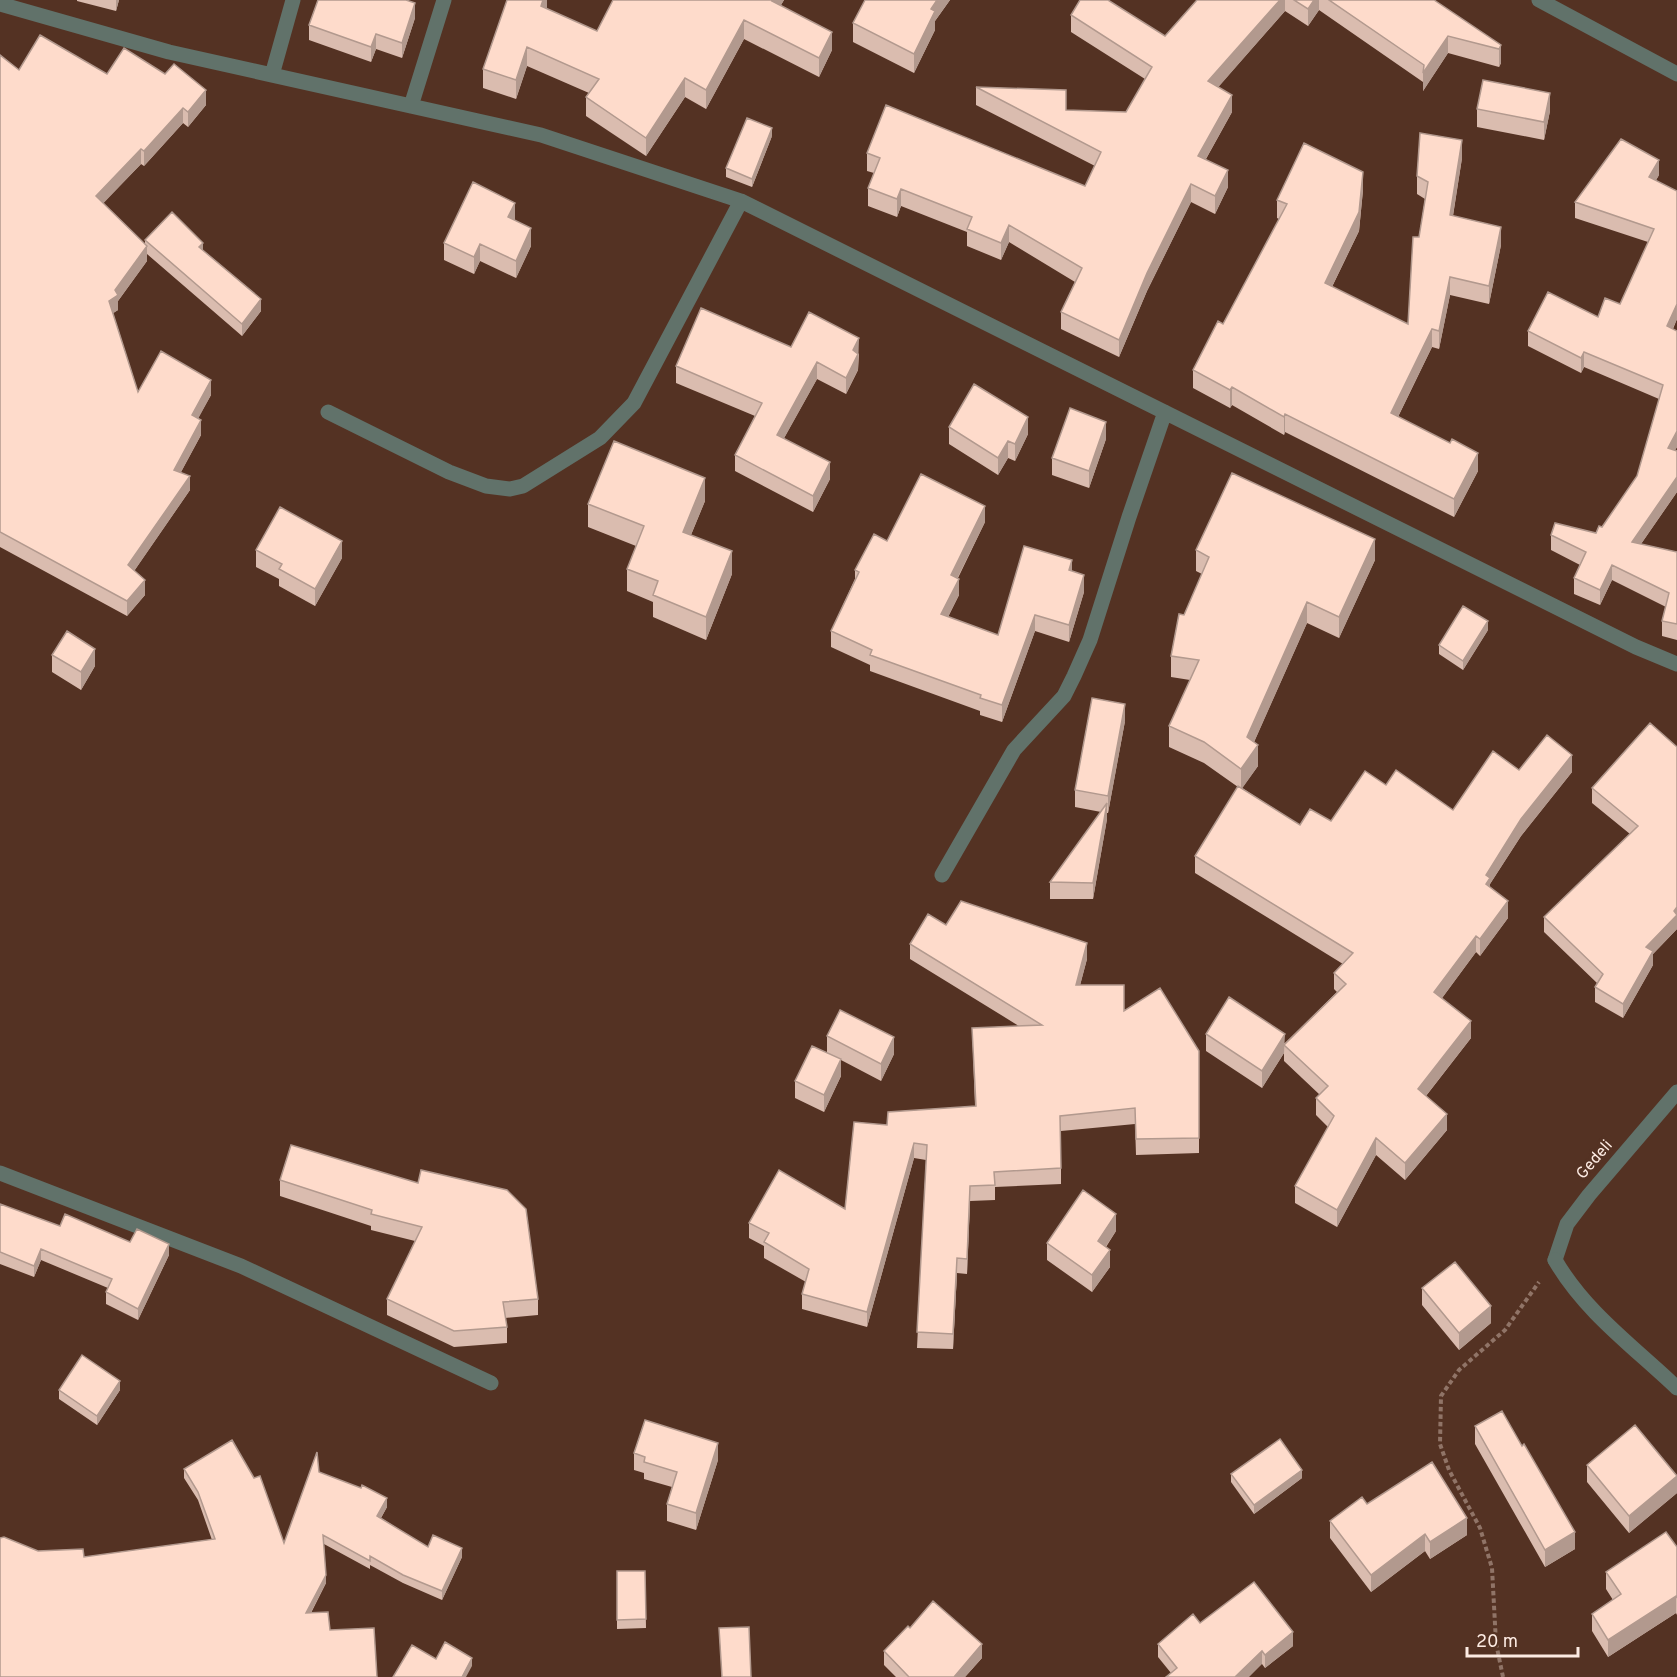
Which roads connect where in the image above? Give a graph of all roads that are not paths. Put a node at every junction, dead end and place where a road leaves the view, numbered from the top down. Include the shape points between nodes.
1 (293, 0) edge
2 (444, 0) edge
3 (1539, 0) edge
4 (0, 4) edge
5 (1677, 74) edge
6 (272, 75) junction
7 (411, 105) junction
8 (741, 201) junction
9 (328, 412) dead end
10 (1165, 412) junction
11 (1677, 664) edge
12 (942, 876) dead end
13 (1677, 1092) edge
14 (0, 1173) edge
15 (491, 1383) dead end
16 (1677, 1388) edge

1 - 6 street
2 - 7 street
3 - 5 street
4 - 6 street via 169,52
6 - 7 street
7 - 8 street via 541,135
8 - 9 street via 634,403 600,438 523,486 486,486 449,472
8 - 10 street
10 - 11 street
10 - 12 street via 1090,640 1074,676 1064,696 1014,750
13 - 16 street, Gedeli via 1567,1224 1555,1260 1570,1286 1607,1326
14 - 15 street via 242,1266

